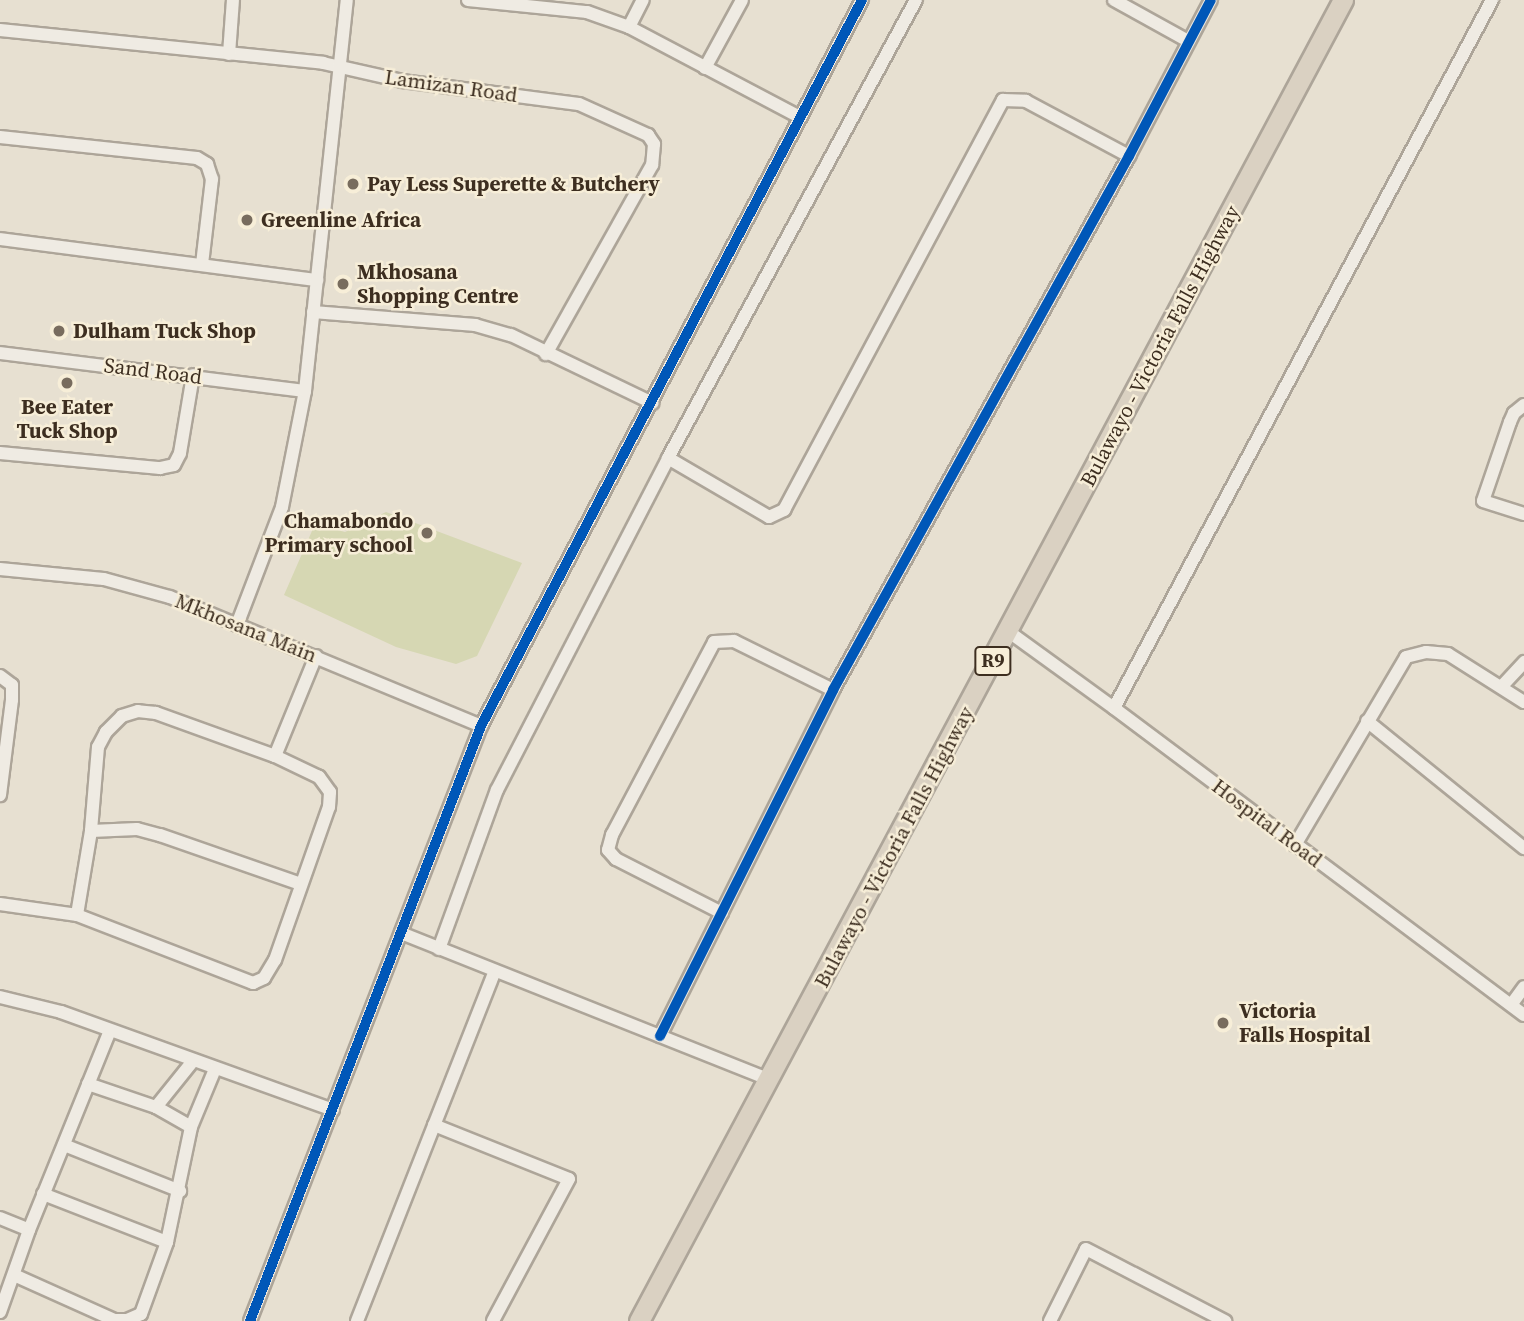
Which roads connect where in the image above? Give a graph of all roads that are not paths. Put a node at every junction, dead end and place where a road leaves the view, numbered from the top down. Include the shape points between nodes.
1 (233, 0) edge
2 (346, 0) edge
3 (468, 0) edge
4 (643, 0) edge
5 (743, 0) edge
6 (862, 0) edge
7 (916, 0) edge
8 (1114, 0) edge
9 (1211, 0) edge
10 (1343, 0) edge
11 (1492, 0) edge
12 (550, 4) edge
13 (629, 27) junction
14 (0, 30) edge
15 (1188, 41) junction
16 (229, 54) junction
17 (338, 66) junction
18 (705, 68) junction
19 (799, 116) junction
20 (0, 137) edge
21 (1129, 156) junction
22 (0, 239) edge
23 (202, 264) junction
24 (317, 280) junction
25 (313, 312) junction
26 (0, 353) edge
27 (547, 354) junction
28 (193, 375) junction
29 (305, 391) junction
30 (652, 403) junction
31 (1524, 405) edge
32 (0, 453) edge
33 (668, 458) junction
34 (1524, 514) edge
35 (0, 569) edge
36 (237, 625) junction
37 (1009, 632) junction
38 (316, 656) junction
39 (1524, 662) edge
40 (0, 676) edge
41 (1502, 686) junction
42 (834, 690) junction
43 (1524, 702) edge
44 (1114, 708) junction
45 (1367, 721) junction
46 (481, 726) junction
47 (275, 756) junction
48 (0, 795) edge
49 (91, 831) junction
50 (1295, 845) junction
51 (1524, 848) edge
52 (301, 884) junction
53 (0, 904) edge
54 (722, 913) junction
55 (77, 915) junction
56 (401, 933) junction
57 (439, 949) junction
58 (495, 971) junction
59 (1524, 987) edge
60 (0, 998) edge
61 (1511, 1005) junction
62 (1524, 1016) edge
63 (110, 1031) junction
64 (660, 1036) junction
65 (193, 1061) junction
66 (215, 1069) junction
67 (770, 1080) junction
68 (88, 1084) junction
69 (156, 1107) junction
70 (333, 1110) junction
71 (434, 1125) junction
72 (191, 1127) junction
73 (64, 1145) junction
74 (180, 1191) junction
75 (43, 1194) junction
76 (0, 1217) edge
77 (29, 1230) junction
78 (167, 1242) junction
79 (14, 1275) junction
80 (0, 1312) edge
81 (250, 1321) edge
82 (357, 1321) edge
83 (494, 1321) edge
84 (639, 1321) edge
85 (1050, 1321) edge
86 (1225, 1321) edge

1 - 16 street
2 - 17 street
3 - 12 street
4 - 13 street
5 - 18 street
6 - 19 street
7 - 33 street
8 - 15 street
9 - 15 street
10 - 37 highway, Bulawayo - Victoria Falls Highway / R9
11 - 44 street
12 - 13 street
13 - 18 street
14 - 16 street, Lamizan Road
15 - 21 street
16 - 17 street, Lamizan Road
17 - 24 street
17 - 27 street, Lamizan Road via 402,81 579,104 648,135 655,154 652,165
18 - 19 street
19 - 30 street
20 - 23 street via 197,158 207,164 212,179
21 - 33 street via 1026,100 1003,100 784,510 769,517
21 - 42 street
22 - 23 street
23 - 24 street
24 - 25 street
25 - 27 street via 475,325 511,335
25 - 29 street
26 - 28 street, Sand Road
27 - 30 street
28 - 29 street, Sand Road
28 - 32 street via 174,465 160,468
29 - 36 street via 282,507
30 - 46 street
31 - 34 street via 1510,422 1483,501
33 - 57 street via 497,790
35 - 36 street, Mkhosana Main via 104,579 170,597
36 - 38 street, Mkhosana Main
37 - 44 street, Hospital Road
37 - 67 highway, Bulawayo - Victoria Falls Highway / R9
38 - 46 street, Mkhosana Main
38 - 47 street
39 - 41 street
40 - 48 street via 12,685
41 - 43 street
41 - 45 street via 1448,654 1416,653 1406,657
42 - 54 street
42 - 54 street via 734,641 714,642 611,835 608,850 616,859
44 - 50 street, Hospital Road
45 - 50 street
45 - 51 street
46 - 56 street
47 - 49 street via 156,713 138,711 122,716 98,747
47 - 52 street via 319,777 330,792
49 - 52 street via 137,830 160,835
49 - 55 street
50 - 61 street, Hospital Road
52 - 55 street via 275,960 264,978 253,983
53 - 55 street
54 - 64 street
56 - 57 street
56 - 70 street
57 - 58 street
58 - 64 street
58 - 71 street
59 - 61 street
60 - 63 street via 61,1012
61 - 62 street, Hospital Road
63 - 65 street
63 - 68 street
64 - 67 street
65 - 66 street
65 - 69 street
66 - 70 street
66 - 72 street
67 - 84 highway, Bulawayo - Victoria Falls Highway / R9
68 - 69 street
68 - 73 street
69 - 72 street
70 - 81 street
71 - 82 street
71 - 83 street via 569,1179
72 - 74 street
73 - 74 street
73 - 75 street
74 - 78 street
75 - 77 street
75 - 78 street
76 - 77 street
77 - 79 street
78 - 79 street via 141,1314 127,1320 114,1320
79 - 80 street
85 - 86 street via 1086,1249

